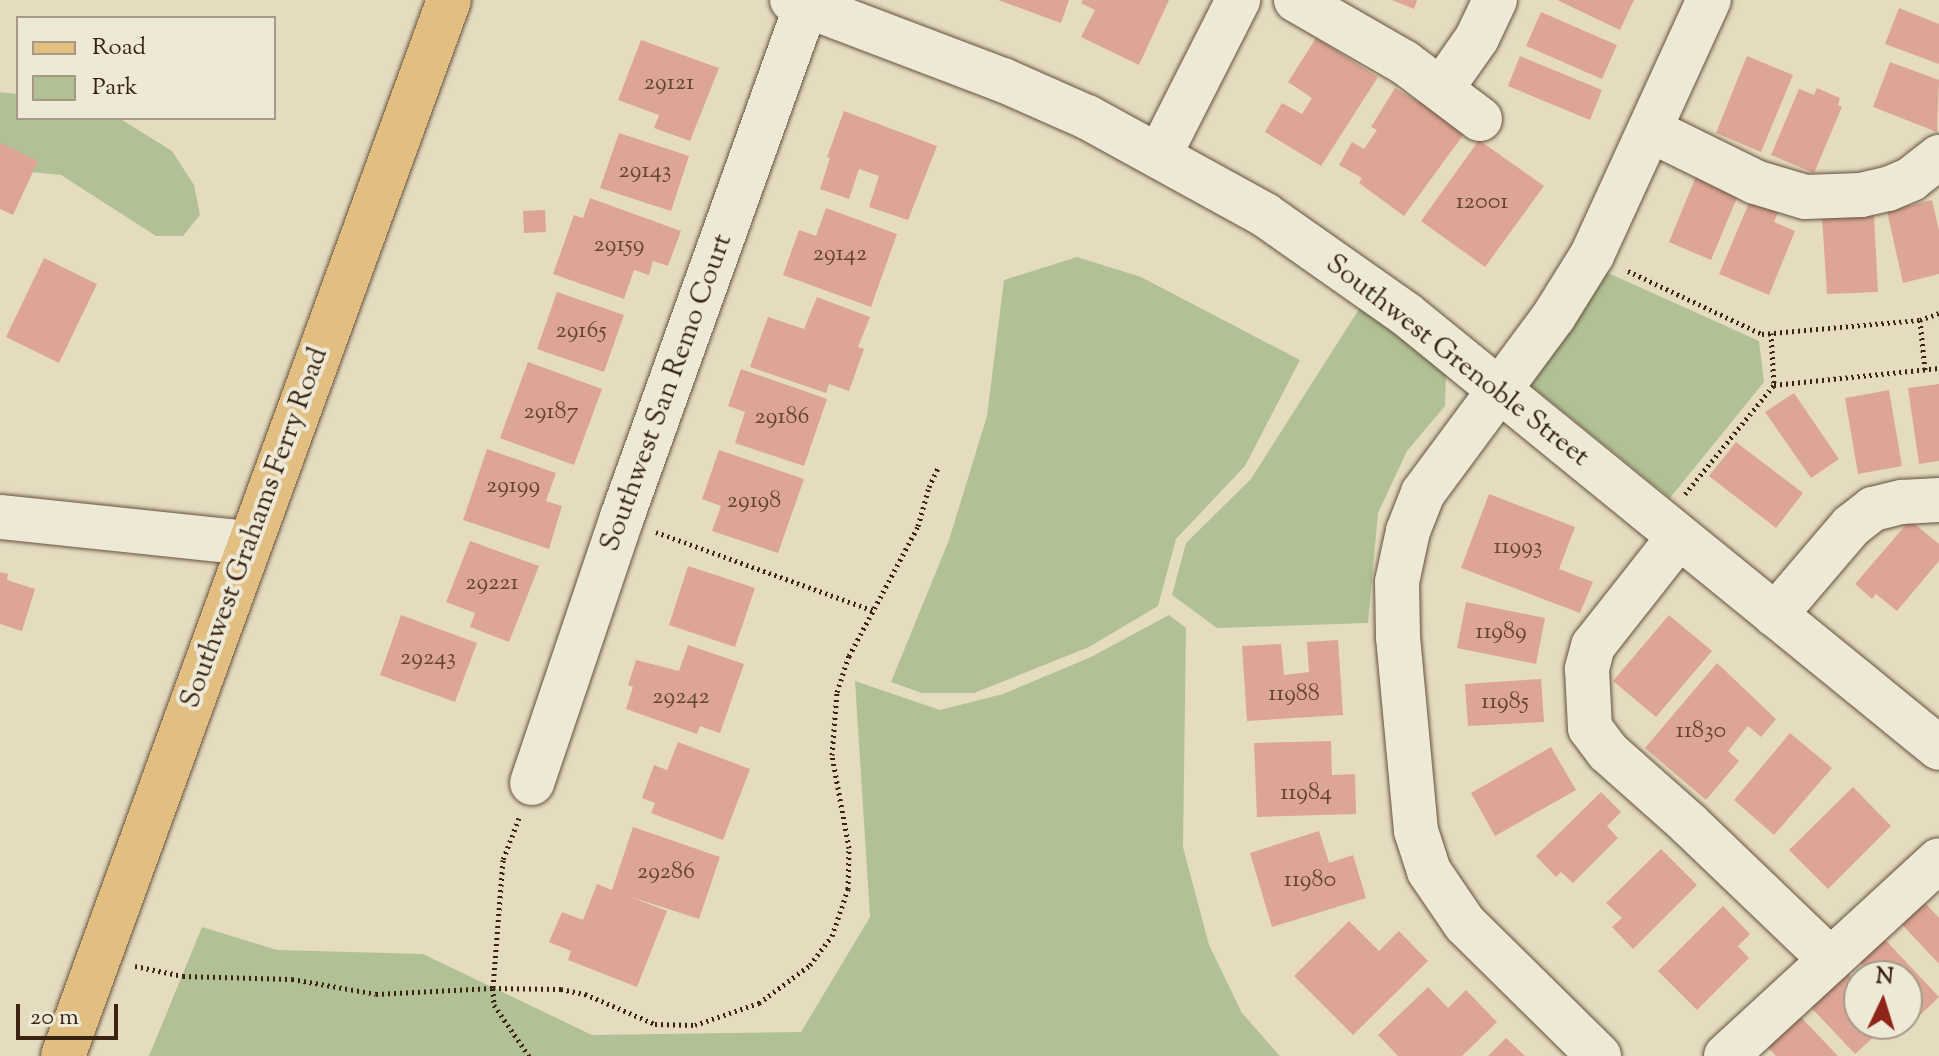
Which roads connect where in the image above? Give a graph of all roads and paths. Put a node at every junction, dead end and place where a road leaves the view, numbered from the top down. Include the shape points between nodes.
1 (449, 0) edge
2 (1238, 0) edge
3 (1296, 0) edge
4 (1495, 0) edge
5 (1709, 0) edge
6 (802, 2) edge
7 (1442, 88) junction
8 (1480, 119) dead end
9 (1650, 130) junction
10 (1160, 154) junction
11 (1939, 157) edge
12 (1592, 255) junction
13 (1939, 313) edge
14 (1920, 320) junction
15 (1771, 333) junction
16 (1939, 368) edge
17 (1925, 370) junction
18 (1774, 385) junction
19 (1498, 391) junction
20 (938, 468) dead end
21 (1939, 500) edge
22 (0, 517) edge
23 (621, 520) junction
24 (1669, 531) junction
25 (249, 543) junction
26 (874, 611) junction
27 (1775, 615) junction
28 (1939, 748) edge
29 (532, 783) joint
30 (1939, 860) edge
31 (99, 958) junction
32 (1830, 959) junction
33 (493, 988) junction
34 (63, 1056) edge
35 (529, 1056) edge
36 (1599, 1056) edge
37 (1726, 1056) edge

1 - 25 main road, Southwest Grahams Ferry Road
2 - 10 street
3 - 7 street
4 - 7 street via 1477,38
5 - 9 street
6 - 10 street, Southwest Grenoble Street via 1003,80
6 - 23 street, Southwest San Remo Court
7 - 8 street
9 - 11 street via 1755,182 1805,197 1888,189
9 - 12 street
10 - 19 street, Southwest Grenoble Street via 1265,215 1345,270
12 - 15 path via 1762,334
12 - 19 street
13 - 14 path
14 - 15 path
14 - 17 path
15 - 18 path
16 - 17 path
17 - 18 path
18 - 24 path
19 - 24 street, Southwest Grenoble Street
19 - 36 street via 1423,493 1397,582 1416,831 1429,871 1465,924
20 - 26 path via 918,526
21 - 27 street via 1873,509 1851,526
22 - 25 street
23 - 26 path
23 - 29 street, Southwest San Remo Court
24 - 27 street, Southwest Grenoble Street
24 - 32 street via 1593,646 1587,669 1590,728 1608,752
25 - 31 main road, Southwest Grahams Ferry Road
26 - 33 path via 849,656 837,692 832,755 849,848 848,889 832,936 810,965 759,1003 695,1025 655,1024 561,989
27 - 28 street, Southwest Grenoble Street
29 - 33 path via 503,860
30 - 32 street
31 - 33 path via 183,976 292,979 376,994
31 - 34 main road, Southwest Grahams Ferry Road
32 - 37 street
33 - 35 path via 494,1005

